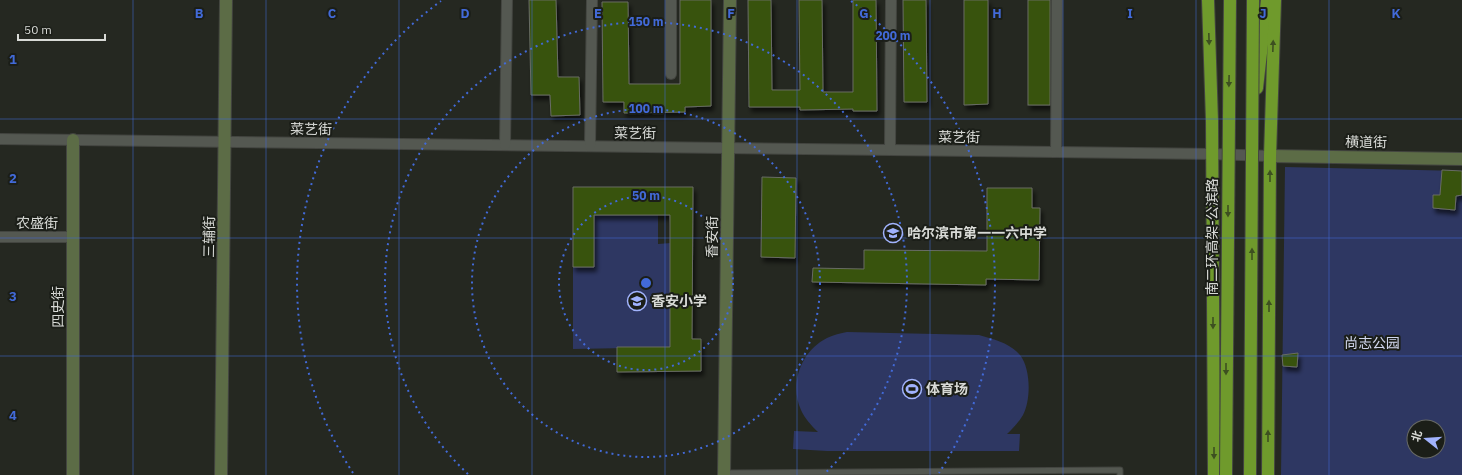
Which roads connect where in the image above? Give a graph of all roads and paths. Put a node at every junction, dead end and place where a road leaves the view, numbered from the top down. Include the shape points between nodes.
1 (226, 0) edge
2 (507, 0) edge
3 (592, 0) edge
4 (671, 0) edge
5 (730, 0) edge
6 (891, 0) edge
7 (1057, 0) edge
8 (1208, 0) edge
9 (1230, 0) edge
10 (1253, 0) edge
11 (1267, 0) edge
12 (1275, 0) edge
13 (671, 74) dead end
14 (1253, 120) junction
15 (0, 139) edge
16 (73, 140) junction
17 (225, 142) junction
18 (505, 145) junction
19 (590, 146) junction
20 (728, 148) junction
21 (890, 150) junction
22 (1056, 152) junction
23 (1212, 154) junction
24 (1270, 156) junction
25 (1462, 159) edge
26 (0, 236) edge
27 (73, 237) junction
28 (916, 473) edge
29 (1013, 473) edge
30 (724, 474) edge
31 (750, 474) edge
32 (813, 474) edge
33 (73, 475) edge
34 (221, 475) edge
35 (1120, 475) edge
36 (1214, 475) edge
37 (1226, 475) edge
38 (1250, 475) edge
39 (1268, 475) edge

1 - 17 street, 三辅街
2 - 18 street
3 - 19 street
4 - 13 street
5 - 20 street, 香安街
6 - 21 street
7 - 22 street
8 -> 23 highway
9 -> 37 highway, 南二环高架-公滨路, bridge
10 - 14 highway, bridge
11 - 14 highway, bridge
24 -> 12 highway
38 -> 14 highway, bridge
15 - 16 street, 菜艺街
16 - 17 street, 菜艺街
16 - 27 street, 四史街
17 - 18 street, 菜艺街
17 - 34 street, 三辅街
18 - 19 street, 菜艺街
19 - 20 street, 菜艺街
20 - 21 street, 菜艺街
20 - 30 street, 香安街
21 - 22 street, 菜艺街
22 - 23 street, 菜艺街
23 - 24 street, 菜艺街
23 -> 36 highway
24 - 25 street, 横道街
39 -> 24 highway
26 - 27 street, 农盛街
27 - 33 street, 四史街
28 - 29 lane
28 - 32 lane
29 - 35 lane via 1120,470
30 - 31 lane
31 - 32 lane

